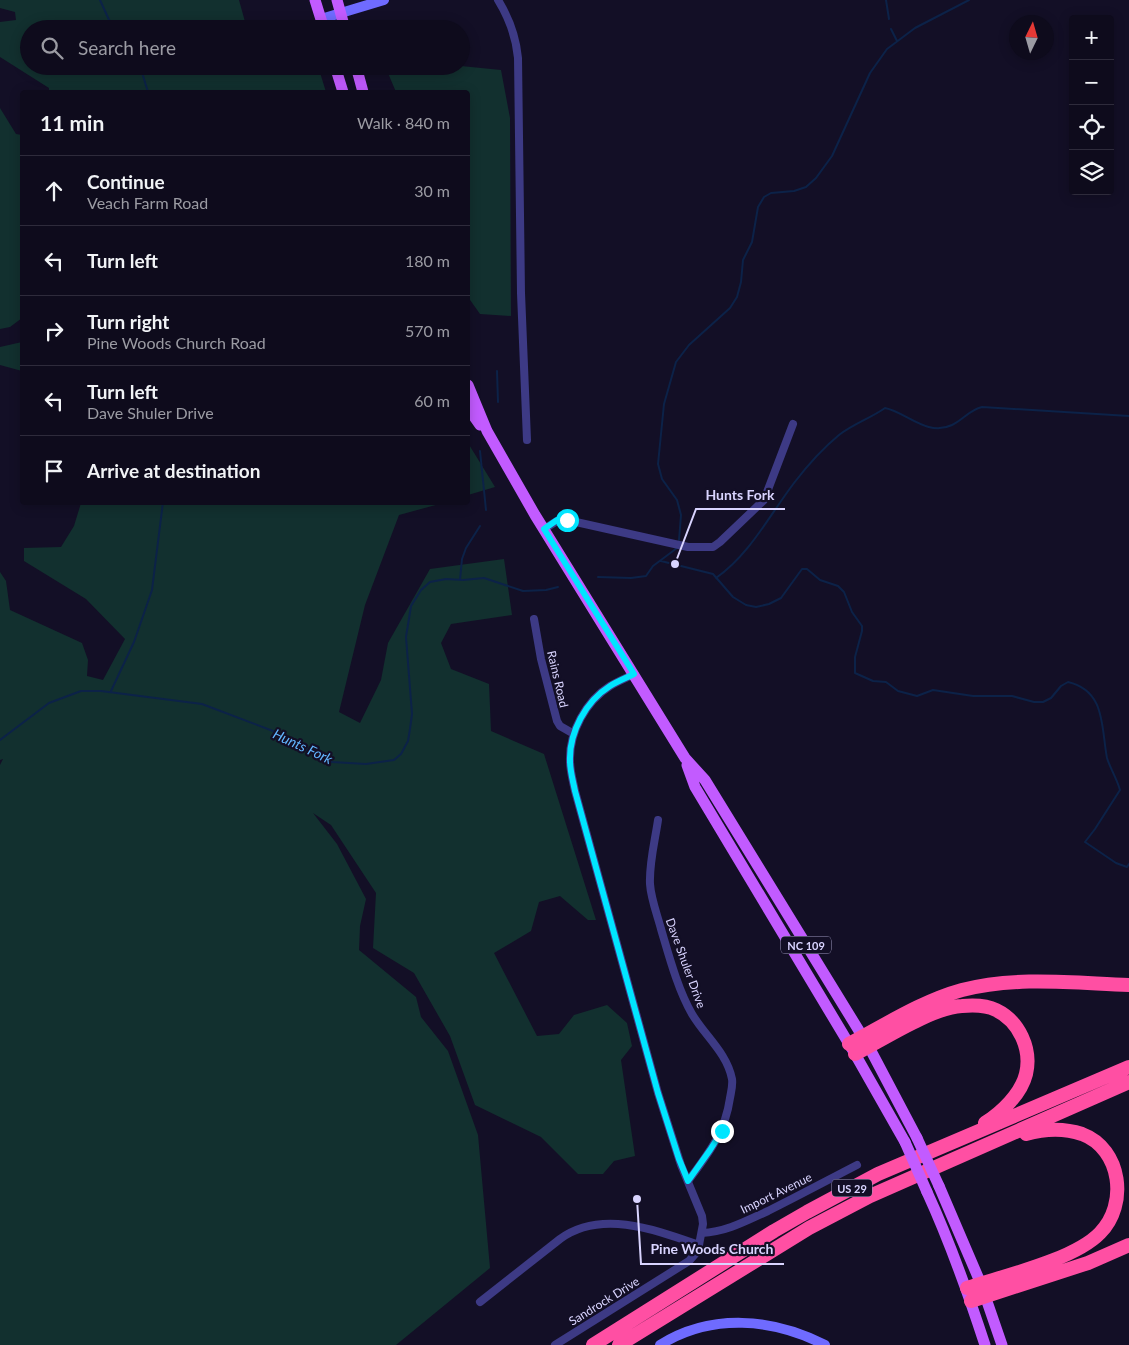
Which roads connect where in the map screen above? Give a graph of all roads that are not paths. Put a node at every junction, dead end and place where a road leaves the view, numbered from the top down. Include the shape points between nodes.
1 (315, 0) edge
2 (337, 0) edge
3 (384, 0) edge
4 (498, 0) edge
5 (341, 14) junction
6 (321, 20) edge
7 (330, 20) edge
8 (343, 20) edge
9 (338, 75) edge
10 (358, 75) edge
11 (342, 90) edge
12 (362, 90) edge
13 (470, 390) edge
14 (470, 411) edge
15 (793, 424) dead end
16 (487, 431) junction
17 (527, 440) dead end
18 (544, 529) junction
19 (534, 619) dead end
20 (634, 674) junction
21 (574, 734) junction
22 (685, 758) junction
23 (658, 820) dead end
24 (1129, 985) edge
25 (866, 1042) junction
26 (852, 1049) junction
27 (1129, 1067) edge
28 (1129, 1082) edge
29 (958, 1140) junction
30 (987, 1145) junction
31 (857, 1165) dead end
32 (688, 1181) junction
33 (702, 1233) junction
34 (699, 1245) junction
35 (1129, 1245) edge
36 (983, 1290) junction
37 (969, 1295) junction
38 (480, 1302) dead end
39 (555, 1345) edge
40 (593, 1345) edge
41 (619, 1345) edge
42 (660, 1345) edge
43 (825, 1345) edge
44 (985, 1345) edge
45 (1002, 1345) edge

1 - 6 main road
2 - 5 main road
3 - 5 street
4 - 17 street via 514,32 518,58 521,293
5 - 7 street
5 - 8 main road
9 - 11 main road
10 - 12 main road
13 - 16 main road, NC 109
14 - 16 main road, NC 109
15 - 18 street via 764,500 713,547 688,547 567,520 557,520
16 - 18 main road, NC 109
18 - 20 main road, NC 109
19 - 21 street, Rains Road via 556,721
20 - 21 street via 595,698
20 - 22 main road, NC 109
21 - 32 street via 570,761 575,791 658,1093
22 - 25 main road, NC 109 via 705,780
22 - 26 main road, NC 109 via 695,787
23 - 32 street, Dave Shuler Drive via 650,873 655,909 687,1004 726,1063 732,1080 722,1131
24 - 25 highway via 1001,982 927,1003
25 - 26 highway
25 - 29 highway via 933,1013 960,1006 996,1010 1014,1023 1023,1038 1027,1056 1026,1074 1020,1090 992,1119
25 - 36 main road, NC 109, bridge via 917,1138
26 - 37 main road, NC 109, bridge via 905,1142
27 - 29 highway, US 29
28 - 30 highway, US 29
29 - 40 highway, US 29 via 878,1174 806,1212
30 - 36 highway via 1037,1131 1061,1129 1083,1135 1097,1143 1110,1157 1118,1194 1113,1214 1100,1233 1081,1247
30 - 41 highway, US 29 via 870,1196 809,1228
31 - 33 street, Import Avenue via 744,1222 724,1230
32 - 33 street via 702,1216
33 - 34 street, Sandrock Drive
34 - 38 street via 650,1229 602,1224 580,1227 560,1238
34 - 39 street, Sandrock Drive via 694,1256 676,1271
35 - 36 highway via 1088,1263
36 - 37 highway
36 - 45 main road, NC 109
37 - 44 main road, NC 109
42 - 43 street via 708,1326 744,1322 789,1329

